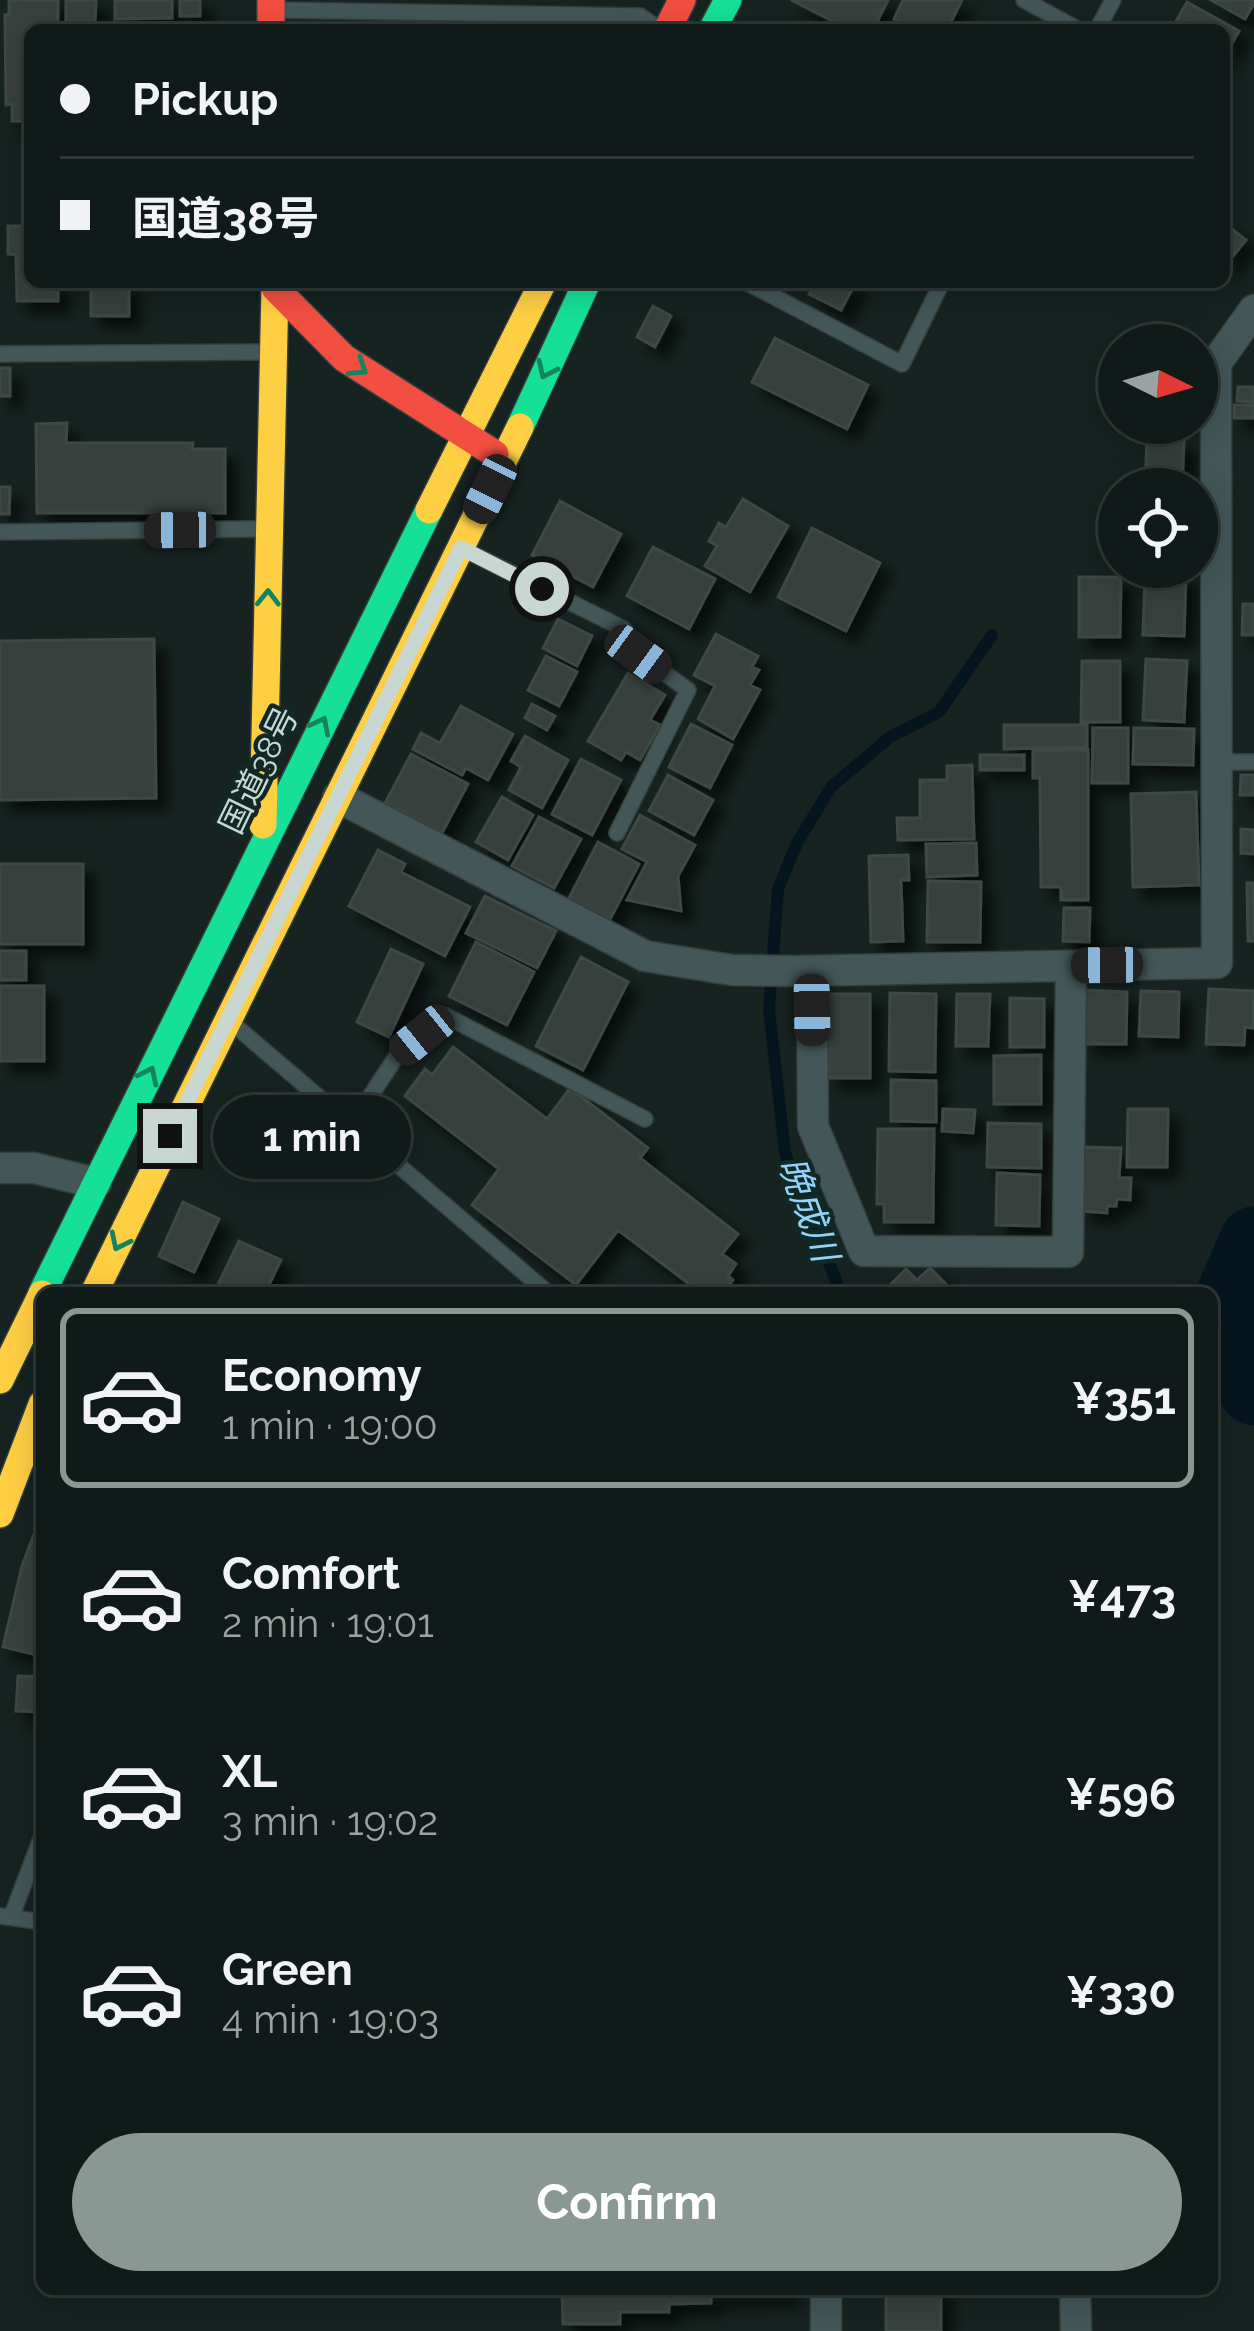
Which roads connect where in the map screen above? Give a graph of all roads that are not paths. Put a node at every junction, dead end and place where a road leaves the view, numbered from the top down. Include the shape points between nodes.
1 (1024, 0) edge
2 (271, 13) edge
3 (654, 24) edge
4 (1065, 24) edge
5 (275, 288) edge
6 (278, 288) edge
7 (540, 288) edge
8 (584, 288) edge
9 (757, 288) edge
10 (939, 288) edge
11 (1254, 310) edge
12 (274, 352) junction
13 (0, 354) edge
14 (465, 437) junction
15 (505, 459) junction
16 (269, 529) junction
17 (0, 532) edge
18 (461, 548) junction
19 (1216, 762) junction
20 (1254, 762) edge
21 (338, 797) junction
22 (617, 833) dead end
23 (263, 841) junction
24 (1071, 965) junction
25 (804, 971) junction
26 (227, 1019) junction
27 (645, 1119) dead end
28 (352, 1124) junction
29 (0, 1168) edge
30 (96, 1183) junction
31 (45, 1287) edge
32 (97, 1287) edge
33 (541, 1287) edge
34 (36, 1305) edge
35 (0, 1380) edge
36 (36, 1423) edge
37 (11, 1501) edge
38 (36, 1849) edge
39 (6, 1916) edge
40 (36, 1921) edge
41 (826, 2295) edge
42 (1075, 2295) edge
43 (826, 2331) edge
44 (1076, 2331) edge

1 - 4 lane
2 - 3 lane via 640,16
5 - 12 highway
6 -> 14 highway via 344,358
7 - 14 highway, 国道38号
8 -> 15 highway
9 - 10 lane via 902,364
11 - 19 street via 1216,363
12 - 13 lane
12 - 16 highway
14 - 15 highway
23 -> 14 highway, 国道38号
15 - 18 highway
16 - 17 lane
23 -> 16 highway
18 - 21 highway
18 - 22 lane via 624,629 638,654 688,690
19 - 20 lane
19 - 24 street via 1217,963
21 - 25 street via 645,956
21 - 26 highway
30 -> 23 highway, 国道38号
24 - 25 street
24 - 25 street via 1069,1252 864,1250 813,1126
26 - 28 lane
26 -> 32 highway
27 - 28 lane via 446,1016 398,1054
28 - 33 lane
29 - 30 street
30 - 31 highway, 国道38号
34 - 35 highway, 国道38号
36 - 37 highway
38 - 39 lane
39 - 40 lane
41 - 43 street
42 - 44 street

